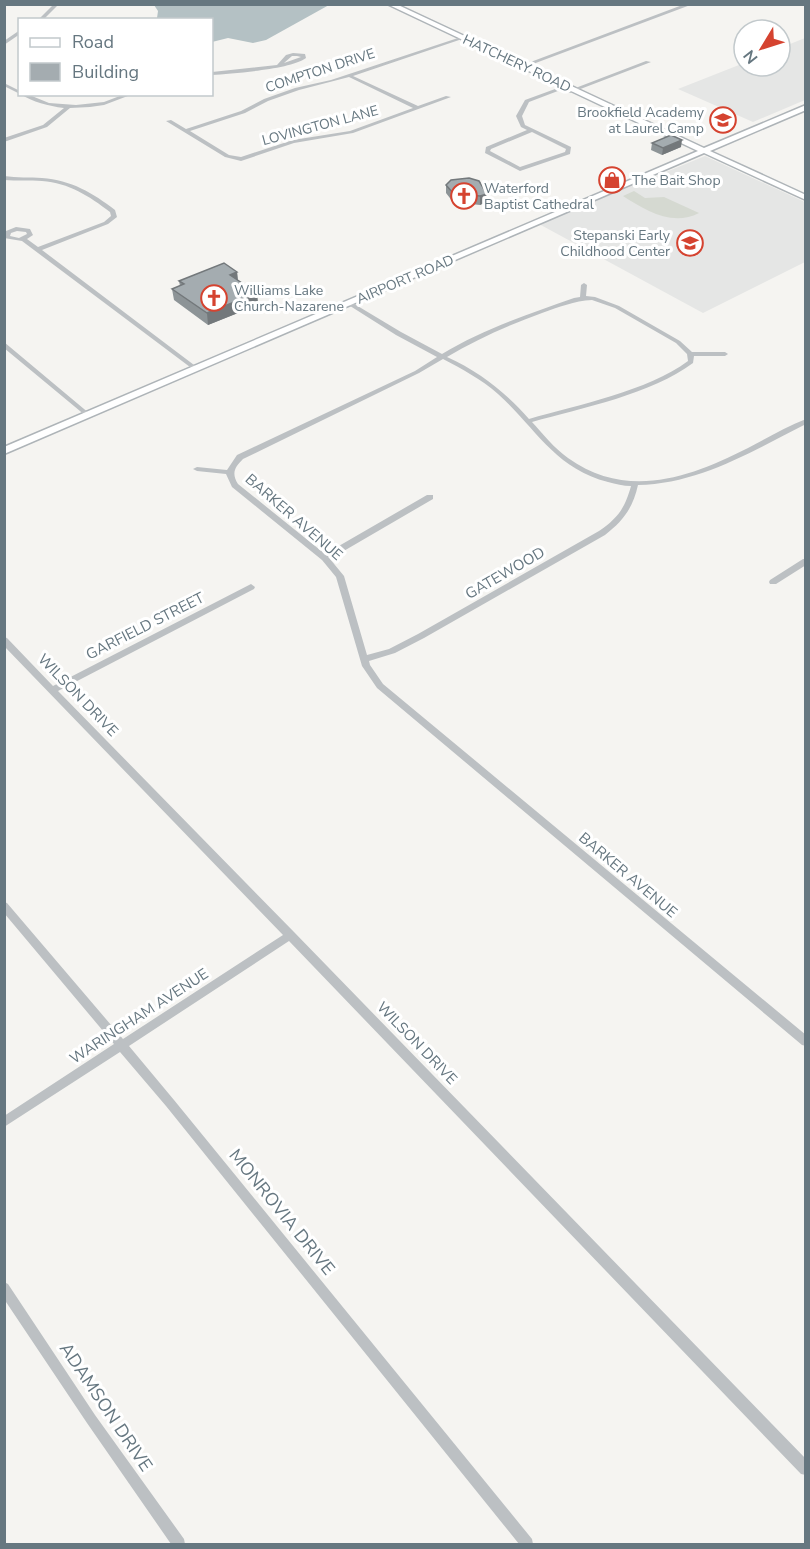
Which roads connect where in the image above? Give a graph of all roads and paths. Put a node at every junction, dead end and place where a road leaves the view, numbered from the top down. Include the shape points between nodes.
1 (57, 4) edge
2 (390, 4) edge
3 (691, 4) edge
4 (42, 18) edge
5 (18, 33) edge
6 (463, 38) junction
7 (4, 44) edge
8 (648, 62) dead end
9 (278, 66) dead end
10 (523, 66) junction
11 (213, 74) edge
12 (348, 75) junction
13 (4, 84) edge
14 (572, 88) junction
15 (18, 92) edge
16 (25, 96) edge
17 (127, 96) edge
18 (448, 97) dead end
19 (68, 107) junction
20 (806, 107) edge
21 (418, 108) junction
22 (169, 121) dead end
23 (532, 130) junction
24 (186, 131) junction
25 (4, 140) edge
26 (705, 151) junction
27 (4, 178) edge
28 (806, 198) edge
29 (23, 239) dead end
30 (37, 250) junction
31 (584, 285) dead end
32 (583, 298) junction
33 (349, 303) junction
34 (5, 346) edge
35 (690, 354) junction
36 (725, 354) dead end
37 (444, 357) junction
38 (196, 369) junction
39 (88, 415) junction
40 (528, 421) junction
41 (806, 421) edge
42 (4, 451) edge
43 (197, 470) dead end
44 (229, 472) junction
45 (635, 484) junction
46 (430, 497) dead end
47 (325, 558) junction
48 (806, 561) edge
49 (773, 582) dead end
50 (251, 587) dead end
51 (4, 640) edge
52 (365, 659) junction
53 (52, 690) junction
54 (4, 906) edge
55 (291, 935) junction
56 (806, 1042) edge
57 (121, 1045) junction
58 (4, 1122) edge
59 (4, 1288) edge
60 (806, 1469) edge
61 (179, 1545) edge
62 (527, 1545) edge

1 - 4 street
2 - 6 street, HATCHERY ROAD
3 - 10 street
5 - 7 street
6 - 10 street, HATCHERY ROAD
6 - 12 street, COMPTON DRIVE
8 - 14 street
9 - 11 street
10 - 14 street, HATCHERY ROAD
12 - 21 street
12 - 24 street, COMPTON DRIVE via 297,89
13 - 15 street
14 - 23 street via 533,105 523,105 519,121
14 - 26 street, HATCHERY ROAD
16 - 19 street
17 - 19 street via 117,101
18 - 21 street, LOVINGTON LANE
19 - 25 street via 45,126
20 - 26 street, AIRPORT ROAD
21 - 24 street, LOVINGTON LANE via 351,132 293,142 241,159 227,156
22 - 24 street, LOVINGTON LANE
23 - 23 street via 569,148 568,153 520,169 487,152 488,148
26 - 28 street, HATCHERY ROAD
26 - 33 street, AIRPORT ROAD
27 - 30 street via 69,185 113,212 114,217 106,223
29 - 30 street
30 - 38 street
31 - 32 street
32 - 35 street via 617,307 678,342
32 - 37 street, BARKER AVENUE via 522,318 465,343
33 - 37 street
33 - 38 street, AIRPORT ROAD
34 - 39 street
35 - 36 street
35 - 40 street via 691,362 675,373
37 - 40 street via 494,386
37 - 44 street, BARKER AVENUE via 240,458
38 - 39 street, AIRPORT ROAD
39 - 42 street, AIRPORT ROAD
40 - 45 street via 574,466
41 - 45 street via 704,471 669,482
43 - 44 street
44 - 47 street, BARKER AVENUE via 235,485
45 - 52 street, GATEWOOD via 630,506 619,521 602,533 422,636
46 - 47 street
47 - 52 street, BARKER AVENUE via 340,576
48 - 49 street
50 - 53 street, GARFIELD STREET
51 - 53 street, WILSON DRIVE
52 - 56 street, BARKER AVENUE via 380,686
53 - 55 street, WILSON DRIVE
54 - 57 street, MONROVIA DRIVE
55 - 57 street, WARINGHAM AVENUE
55 - 60 street, WILSON DRIVE
57 - 58 street, WARINGHAM AVENUE
57 - 62 street, MONROVIA DRIVE
59 - 61 street, ADAMSON DRIVE

